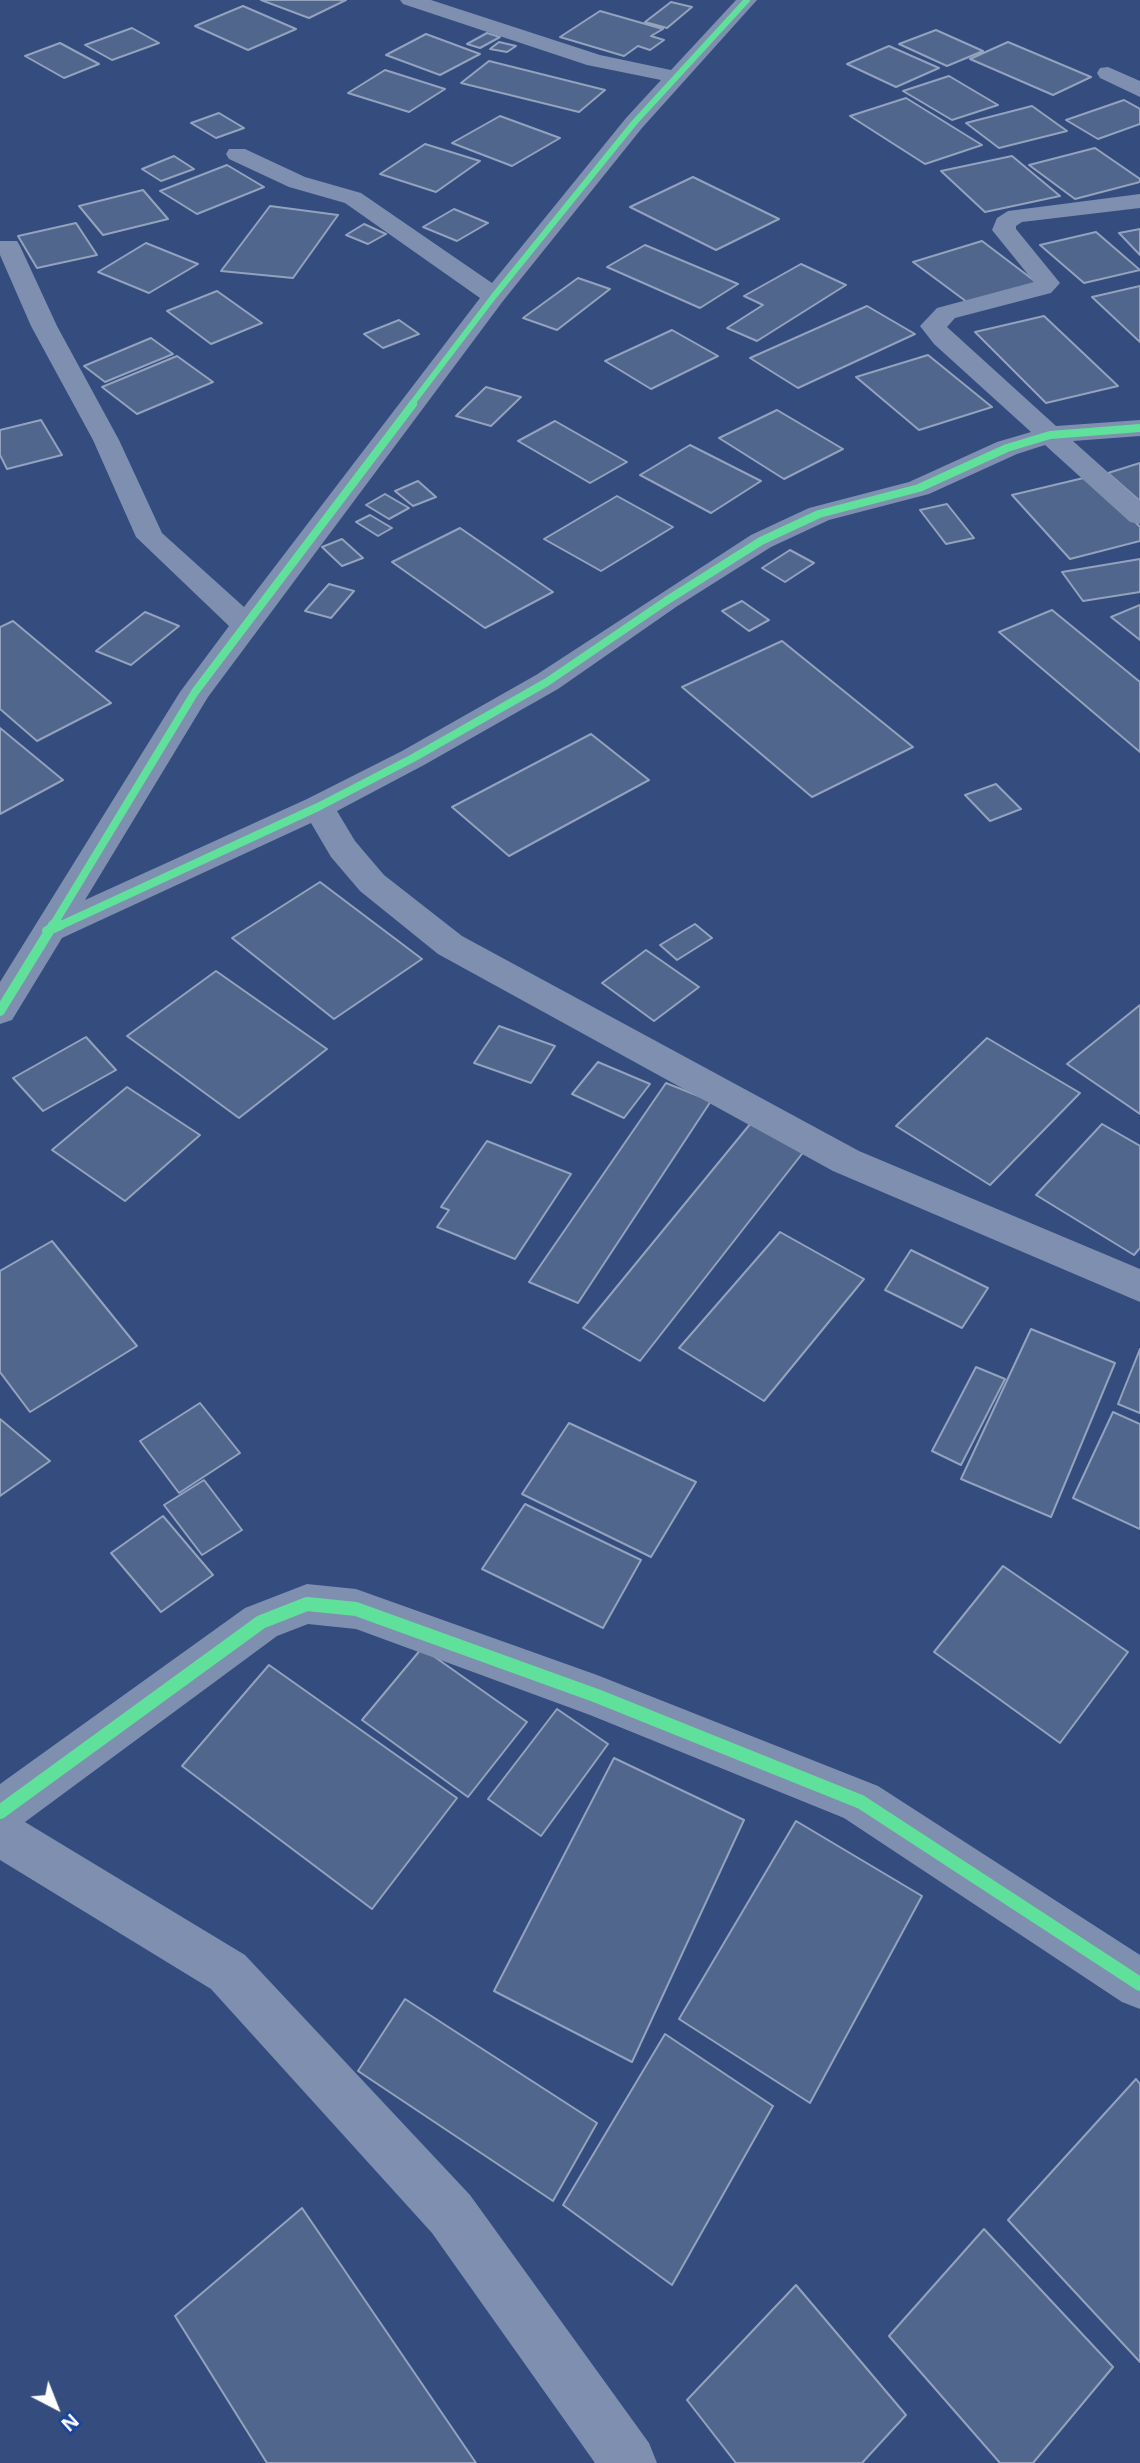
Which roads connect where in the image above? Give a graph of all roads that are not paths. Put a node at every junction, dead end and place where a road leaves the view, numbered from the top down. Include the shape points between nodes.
1 (410, 0) edge
2 (747, 0) edge
3 (1108, 73) dead end
4 (676, 77) junction
5 (1140, 90) edge
6 (237, 154) dead end
7 (1140, 201) edge
8 (8, 246) dead end
9 (494, 296) junction
10 (1140, 428) edge
11 (1050, 435) junction
12 (1140, 516) edge
13 (246, 625) junction
14 (318, 807) junction
15 (47, 931) junction
16 (4, 997) edge
17 (1140, 1286) edge
18 (0, 1812) edge
19 (0, 1833) edge
20 (1140, 1984) edge
21 (628, 2463) edge

1 - 4 street via 595,60
2 - 4 street
3 - 5 street
4 - 9 street via 634,122
6 - 9 street via 297,182 353,198
7 - 11 street via 1016,216 1005,223 1004,230 1048,283 946,313 933,326
8 - 13 street via 150,537
9 - 13 street
10 - 11 street
11 - 12 street
11 - 14 street via 1007,448 919,488 819,514 761,541 547,682
13 - 15 street via 195,692
14 - 15 street
14 - 17 street via 343,849 372,883 450,945 846,1161
15 - 16 street
18 - 20 street via 261,1622 307,1604 356,1609 597,1696 861,1802
19 - 21 street via 228,1972 451,2214

